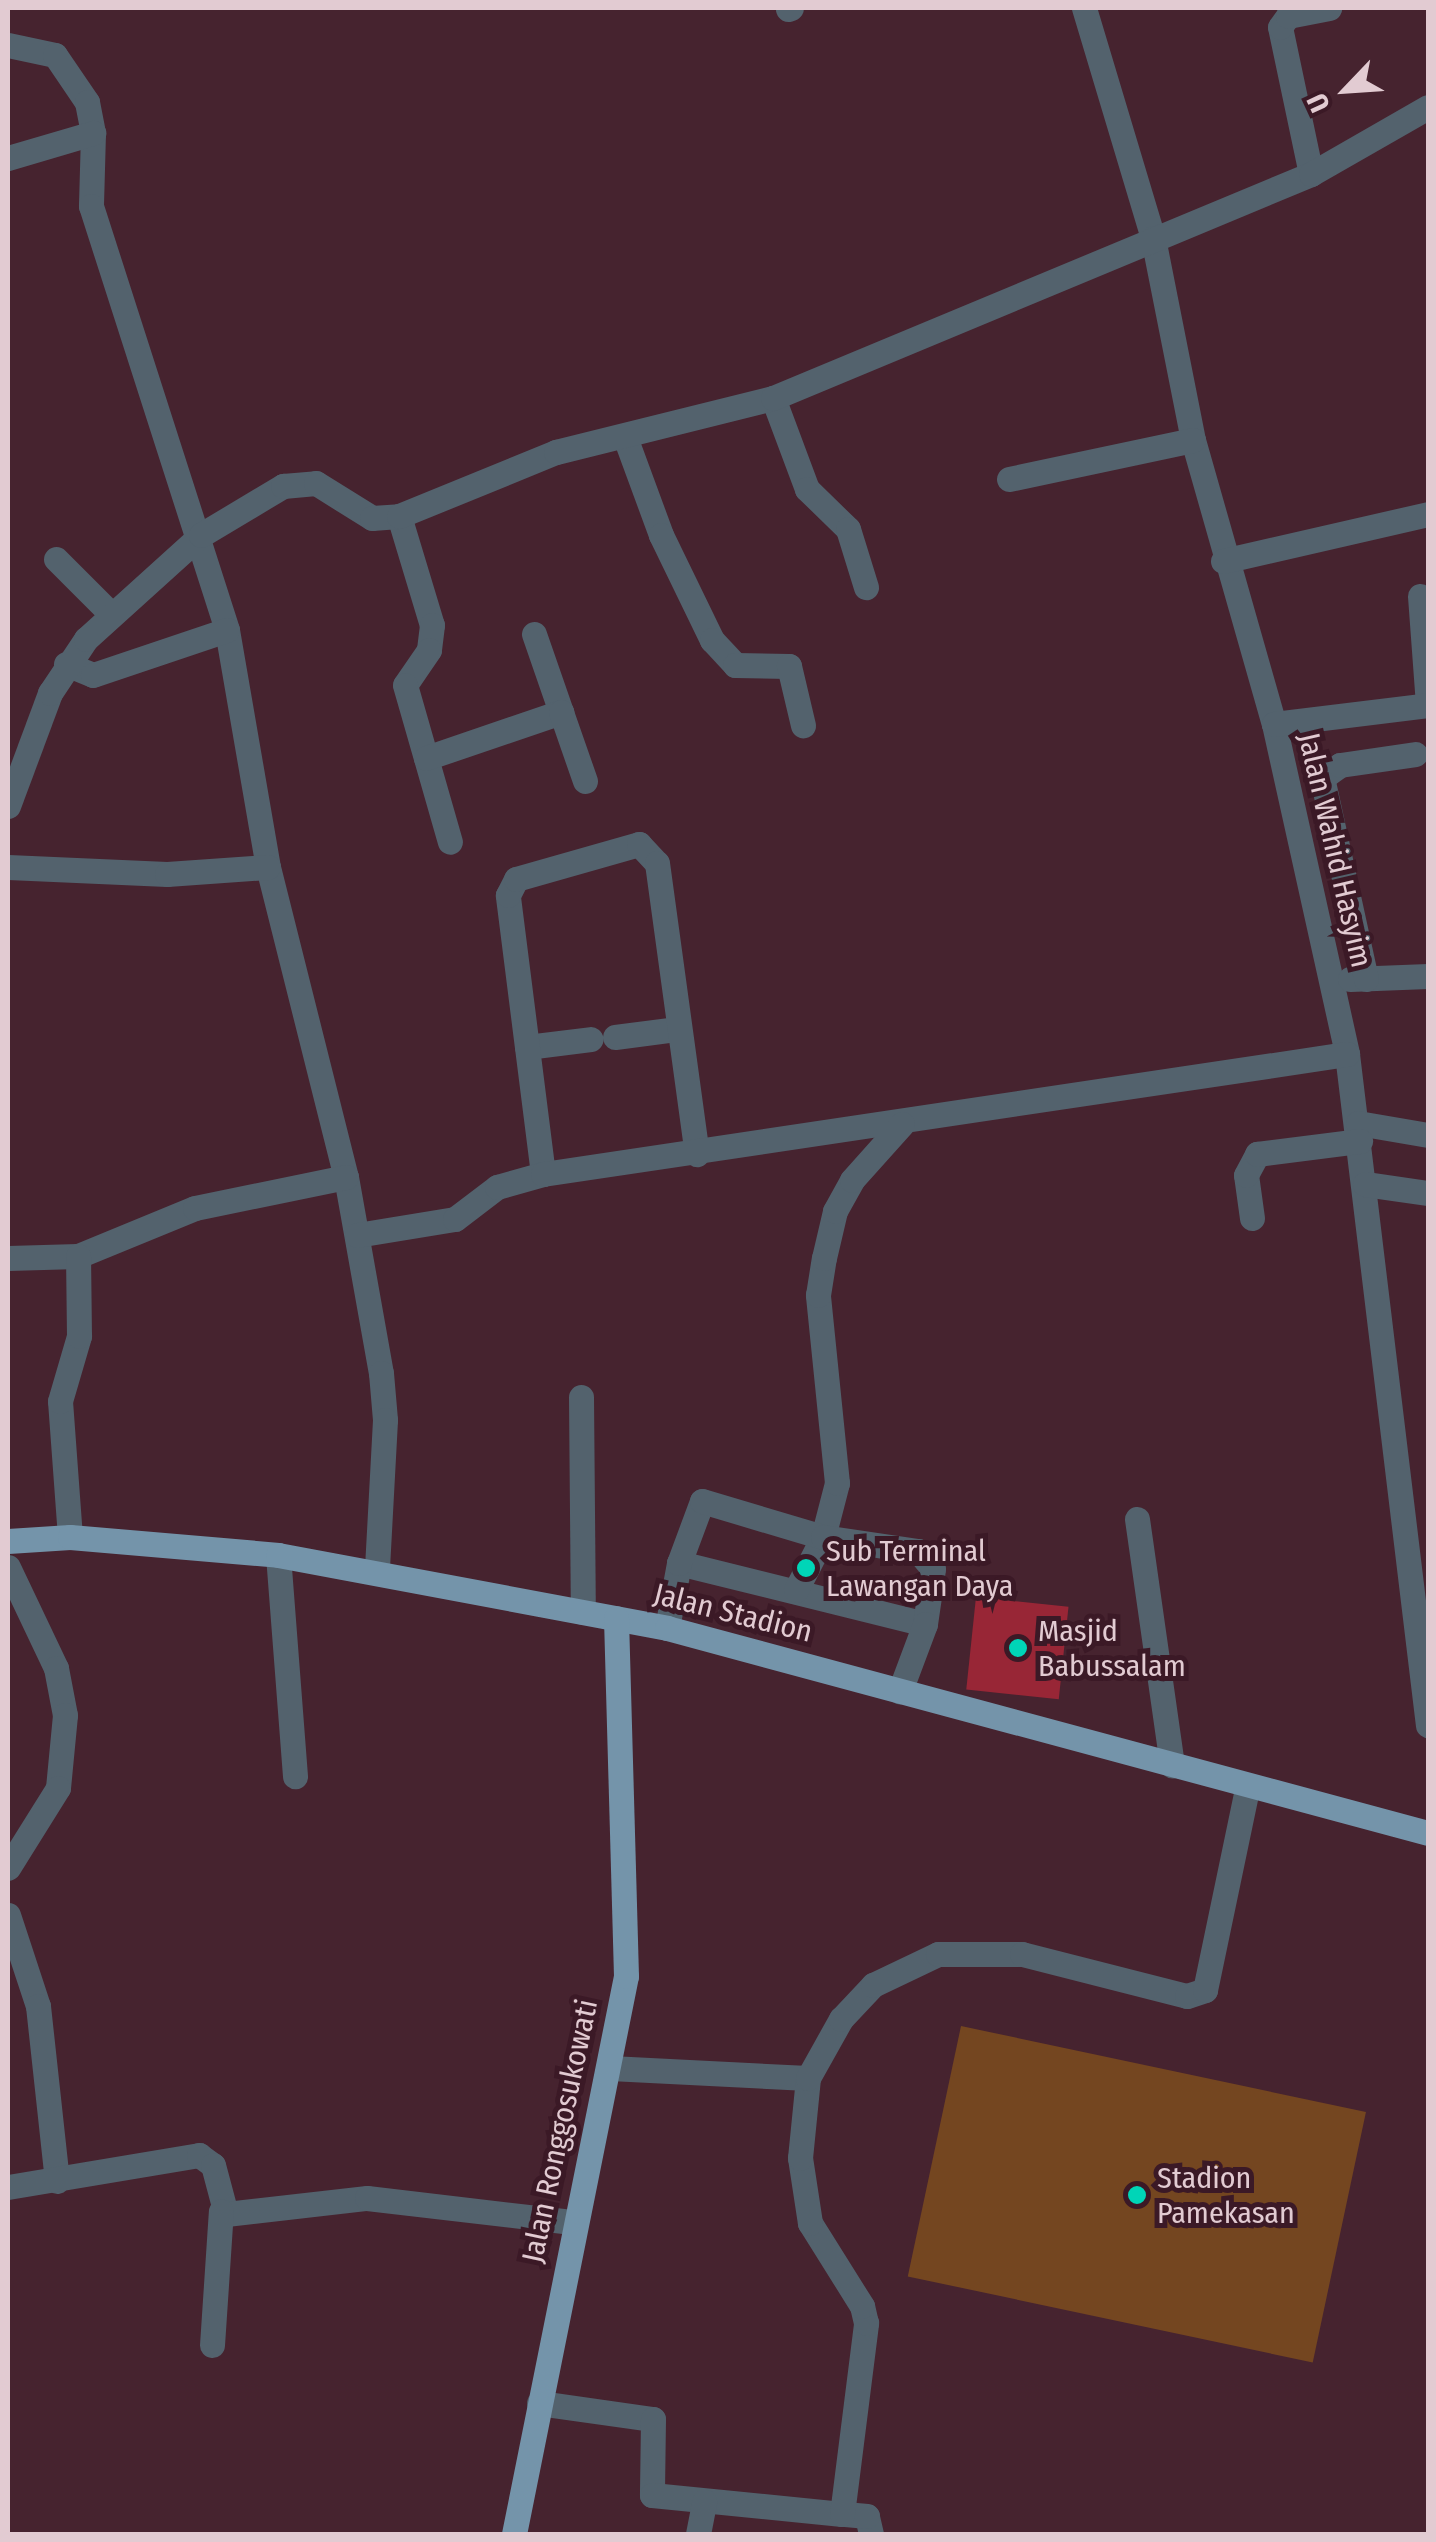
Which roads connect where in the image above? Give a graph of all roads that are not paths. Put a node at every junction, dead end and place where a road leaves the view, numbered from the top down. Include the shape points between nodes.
1 (1084, 8) edge
2 (1329, 8) edge
3 (8, 45) edge
4 (1428, 107) edge
5 (94, 133) junction
6 (8, 158) edge
7 (1311, 174) junction
8 (1153, 238) junction
9 (774, 398) junction
10 (625, 437) junction
11 (1193, 440) junction
12 (1010, 478) dead end
13 (1428, 514) edge
14 (399, 516) junction
15 (201, 535) junction
16 (56, 559) dead end
17 (1223, 561) junction
18 (866, 587) dead end
19 (1420, 596) dead end
20 (110, 613) junction
21 (227, 630) junction
22 (534, 634) dead end
23 (66, 664) junction
24 (1428, 705) edge
25 (562, 712) junction
26 (803, 724) dead end
27 (1274, 724) junction
28 (1415, 754) dead end
29 (426, 758) junction
30 (585, 781) dead end
31 (8, 806) edge
32 (450, 842) dead end
33 (268, 866) junction
34 (8, 867) edge
35 (1428, 976) edge
36 (1330, 977) junction
37 (1366, 979) junction
38 (678, 1029) junction
39 (527, 1047) junction
40 (1347, 1054) junction
41 (902, 1124) junction
42 (1359, 1132) junction
43 (1428, 1134) edge
44 (697, 1154) junction
45 (543, 1174) junction
46 (346, 1177) junction
47 (1365, 1184) junction
48 (1428, 1193) edge
49 (1252, 1218) dead end
50 (357, 1235) junction
51 (78, 1256) junction
52 (8, 1258) edge
53 (580, 1397) dead end
54 (1137, 1519) dead end
55 (70, 1536) junction
56 (823, 1537) junction
57 (8, 1541) edge
58 (278, 1555) junction
59 (680, 1563) junction
60 (8, 1567) edge
61 (376, 1569) junction
62 (796, 1590) junction
63 (583, 1612) junction
64 (616, 1618) junction
65 (925, 1624) junction
66 (667, 1628) junction
67 (900, 1691) junction
68 (1428, 1725) edge
69 (1172, 1766) junction
70 (295, 1776) dead end
71 (1247, 1789) junction
72 (1428, 1834) edge
73 (8, 1868) edge
74 (8, 1915) edge
75 (610, 2068) junction
76 (808, 2078) junction
77 (57, 2181) junction
78 (8, 2186) edge
79 (221, 2211) junction
80 (572, 2222) junction
81 (212, 2344) dead end
82 (538, 2403) junction
83 (704, 2502) junction
84 (842, 2514) junction
85 (514, 2534) edge
86 (698, 2534) edge
87 (871, 2534) edge

1 - 8 street, Jalan Wahid Hasyim
2 - 7 street via 1288,16 1280,27
3 - 5 street via 43,49 67,67 87,102
4 - 7 street
5 - 6 street
5 - 15 street via 91,206
7 - 8 street
8 - 9 street
8 - 11 street, Jalan Wahid Hasyim
9 - 10 street
9 - 18 street via 807,489 848,529
10 - 14 street via 556,452
10 - 26 street via 665,546 712,640 735,665 789,666
11 - 12 street
11 - 17 street, Jalan Wahid Hasyim
13 - 17 street
14 - 15 street via 372,518 316,483 299,482
14 - 29 street via 432,625 429,650 405,685
15 - 20 street
15 - 21 street
16 - 20 street
17 - 27 street, Jalan Wahid Hasyim
19 - 24 street
20 - 23 street
21 - 23 street via 94,674 76,673
21 - 33 street
22 - 25 street
23 - 31 street
24 - 27 street
25 - 29 street
25 - 30 street
27 - 36 street, Jalan Wahid Hasyim
28 - 37 street via 1340,765 1322,774
29 - 32 street
33 - 34 street via 167,874
33 - 46 street
35 - 37 street
36 - 37 street
36 - 40 street, Jalan Wahid Hasyim
38 - 39 street
38 - 39 street via 656,855 639,844 516,879 508,895
38 - 44 street
39 - 45 street
40 - 41 street
40 - 42 street, Jalan Wahid Hasyim
41 - 44 street
41 - 56 street via 852,1180 835,1211 824,1258 818,1295 837,1483
42 - 43 street
42 - 47 street, Jalan Wahid Hasyim
42 - 49 street via 1257,1154 1246,1175
44 - 45 street
45 - 50 street via 497,1187 454,1219
46 - 50 street
46 - 51 street via 195,1208
47 - 48 street
47 - 68 street, Jalan Wahid Hasyim
50 - 61 street via 385,1420
51 - 52 street
51 - 55 street via 79,1336 60,1401
53 - 63 street
54 - 69 street
55 - 57 main road, Jalan Stadion
55 - 58 main road, Jalan Stadion
56 - 59 street via 702,1502
56 - 62 street
56 - 65 street via 918,1550 933,1569
58 - 61 main road, Jalan Stadion
58 - 70 street
59 - 62 street
59 - 66 street
60 - 73 street via 56,1668 65,1742 58,1788
61 - 63 main road, Jalan Stadion
62 - 65 street
63 - 64 main road, Jalan Stadion
64 - 66 main road, Jalan Stadion
64 - 75 main road, Jalan Ronggosukowati via 619,1858 627,1930
65 - 67 street
66 - 67 main road, Jalan Stadion
67 - 69 main road, Jalan Stadion
69 - 71 main road, Jalan Stadion
71 - 72 main road, Jalan Stadion
71 - 76 street via 1205,1990 1187,1996 1022,1954 938,1954 873,1985 841,2019
74 - 77 street via 38,2006
75 - 76 street
75 - 80 main road, Jalan Ronggosukowati
76 - 84 street via 800,2158 810,2223 866,2323
77 - 78 street
77 - 79 street via 199,2154 212,2165
79 - 80 street via 366,2198
79 - 81 street
80 - 82 main road, Jalan Ronggosukowati
82 - 83 street via 648,2416 656,2425 649,2492
82 - 85 main road, Jalan Ronggosukowati
83 - 84 street via 760,2501
83 - 86 street
84 - 87 street via 867,2516

